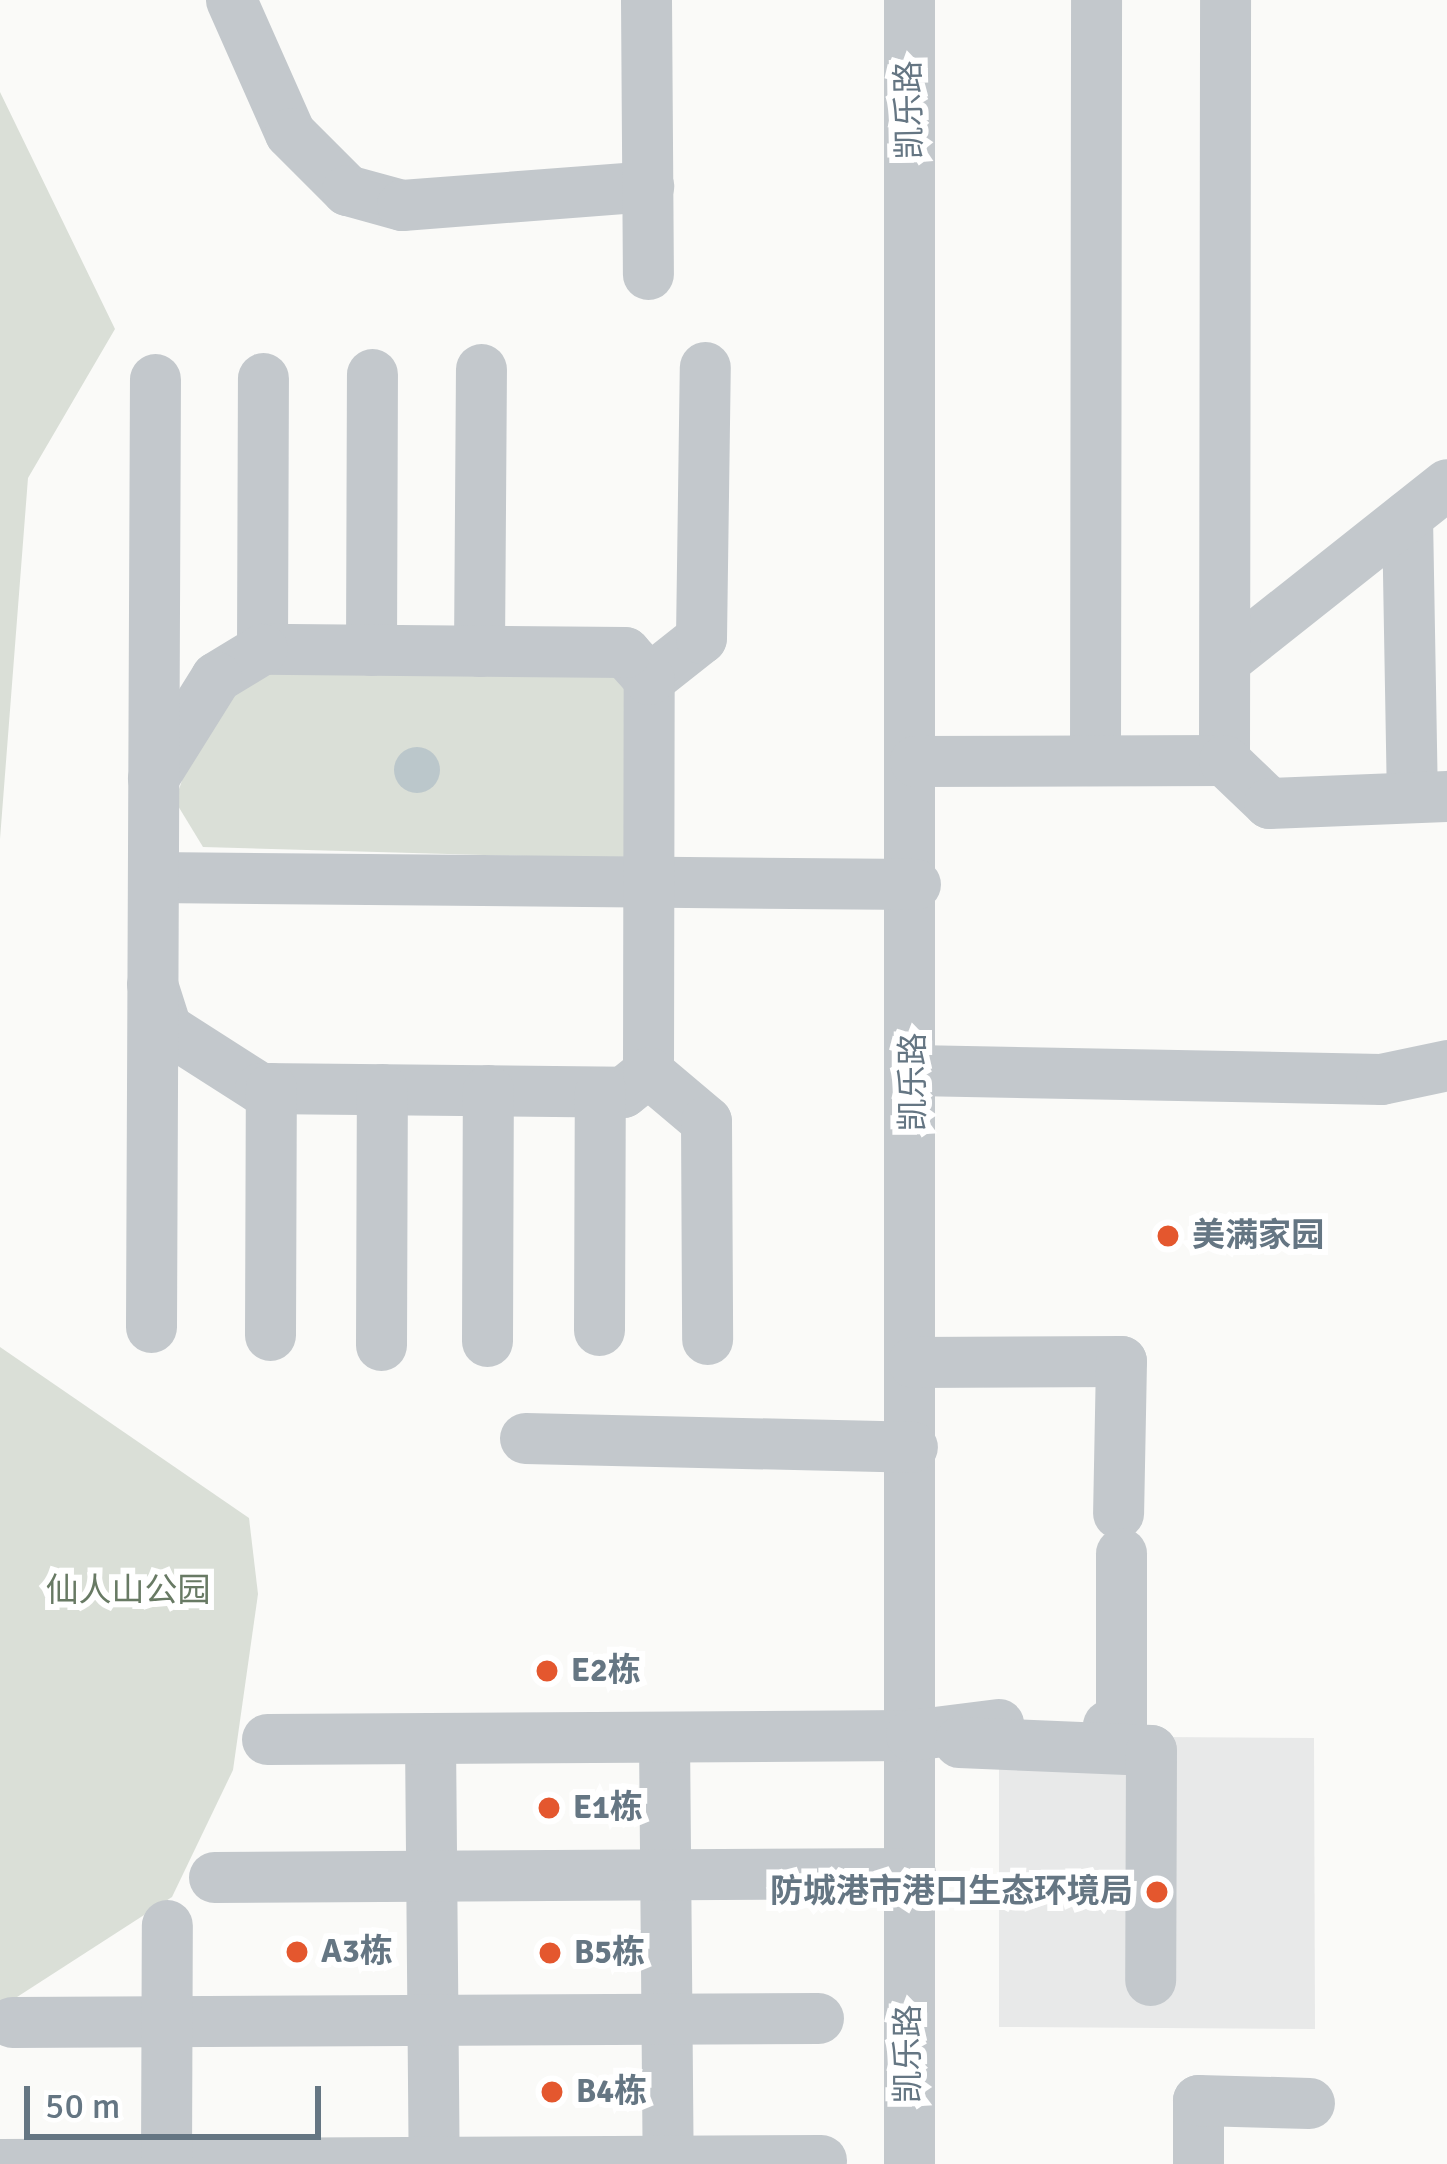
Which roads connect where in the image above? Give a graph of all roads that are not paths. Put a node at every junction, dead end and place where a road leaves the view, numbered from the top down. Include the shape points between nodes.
1 (231, 0) edge
2 (646, 0) edge
3 (909, 0) edge
4 (1096, 0) edge
5 (1225, 0) edge
6 (648, 186) junction
7 (648, 274) dead end
8 (705, 367) dead end
9 (481, 370) dead end
10 (372, 374) dead end
11 (263, 378) dead end
12 (155, 379) dead end
13 (1447, 484) edge
14 (1407, 516) junction
15 (262, 649) junction
16 (371, 650) junction
17 (479, 651) junction
18 (1225, 660) junction
19 (649, 680) junction
20 (1095, 760) junction
21 (1224, 760) junction
22 (915, 761) junction
23 (153, 778) junction
24 (1430, 796) edge
25 (153, 877) junction
26 (649, 882) junction
27 (915, 884) junction
28 (152, 984) junction
29 (1447, 1065) edge
30 (914, 1070) junction
31 (648, 1072) junction
32 (271, 1088) junction
33 (382, 1090) junction
34 (488, 1090) junction
35 (600, 1092) junction
36 (151, 1328) dead end
37 (599, 1330) dead end
38 (270, 1334) dead end
39 (707, 1339) dead end
40 (487, 1341) dead end
41 (380, 1345) dead end
42 (913, 1362) junction
43 (524, 1438) dead end
44 (912, 1447) junction
45 (998, 1724) dead end
46 (1108, 1726) dead end
47 (664, 1736) junction
48 (911, 1736) junction
49 (430, 1738) junction
50 (267, 1739) dead end
51 (910, 1873) junction
52 (665, 1874) junction
53 (431, 1875) junction
54 (214, 1877) dead end
55 (166, 1925) dead end
56 (1150, 1980) dead end
57 (818, 2018) dead end
58 (667, 2019) junction
59 (433, 2020) junction
60 (166, 2021) junction
61 (12, 2022) dead end
62 (1309, 2103) dead end
63 (821, 2159) dead end
64 (668, 2162) edge
65 (166, 2163) edge
66 (434, 2163) edge
67 (0, 2164) edge
68 (909, 2164) edge
69 (1198, 2164) edge

1 - 6 street via 290,133 346,190 402,205
2 - 6 street
3 - 22 street, 凯乐路
4 - 20 street
5 - 18 street
6 - 7 street
8 - 19 street via 701,638
9 - 17 street
10 - 16 street
11 - 15 street
12 - 23 street
13 - 14 street
14 - 18 street
14 - 24 street
15 - 16 street
15 - 23 street via 216,677
16 - 17 street
17 - 19 street via 625,652
18 - 21 street
19 - 26 street
20 - 21 street
20 - 22 street
21 - 24 street via 1269,803
22 - 27 street, 凯乐路
23 - 25 street
25 - 26 street
25 - 28 street
26 - 27 street
26 - 31 street
27 - 30 street, 凯乐路
28 - 32 street via 166,1028
28 - 36 street
29 - 30 street via 1381,1079
30 - 42 street, 凯乐路
31 - 35 street via 623,1092
31 - 39 street via 706,1121
32 - 33 street
32 - 38 street
33 - 34 street
33 - 41 street
34 - 35 street
34 - 40 street
35 - 37 street
42 - 44 street, 凯乐路
42 - 46 street via 1121,1361 1121,1725
43 - 44 street
44 - 48 street, 凯乐路
45 - 48 street
47 - 48 street
47 - 49 street
47 - 52 street
48 - 51 street, 凯乐路
48 - 56 street via 1151,1750
49 - 50 street
49 - 53 street
51 - 52 street
51 - 68 street, 凯乐路
52 - 53 street
52 - 58 street
53 - 54 street
53 - 59 street
55 - 60 street
57 - 58 street
58 - 59 street
58 - 64 street
59 - 60 street
59 - 66 street
60 - 61 street
60 - 65 street
62 - 69 street via 1198,2100
63 - 64 street
64 - 66 street
65 - 66 street
65 - 67 street

